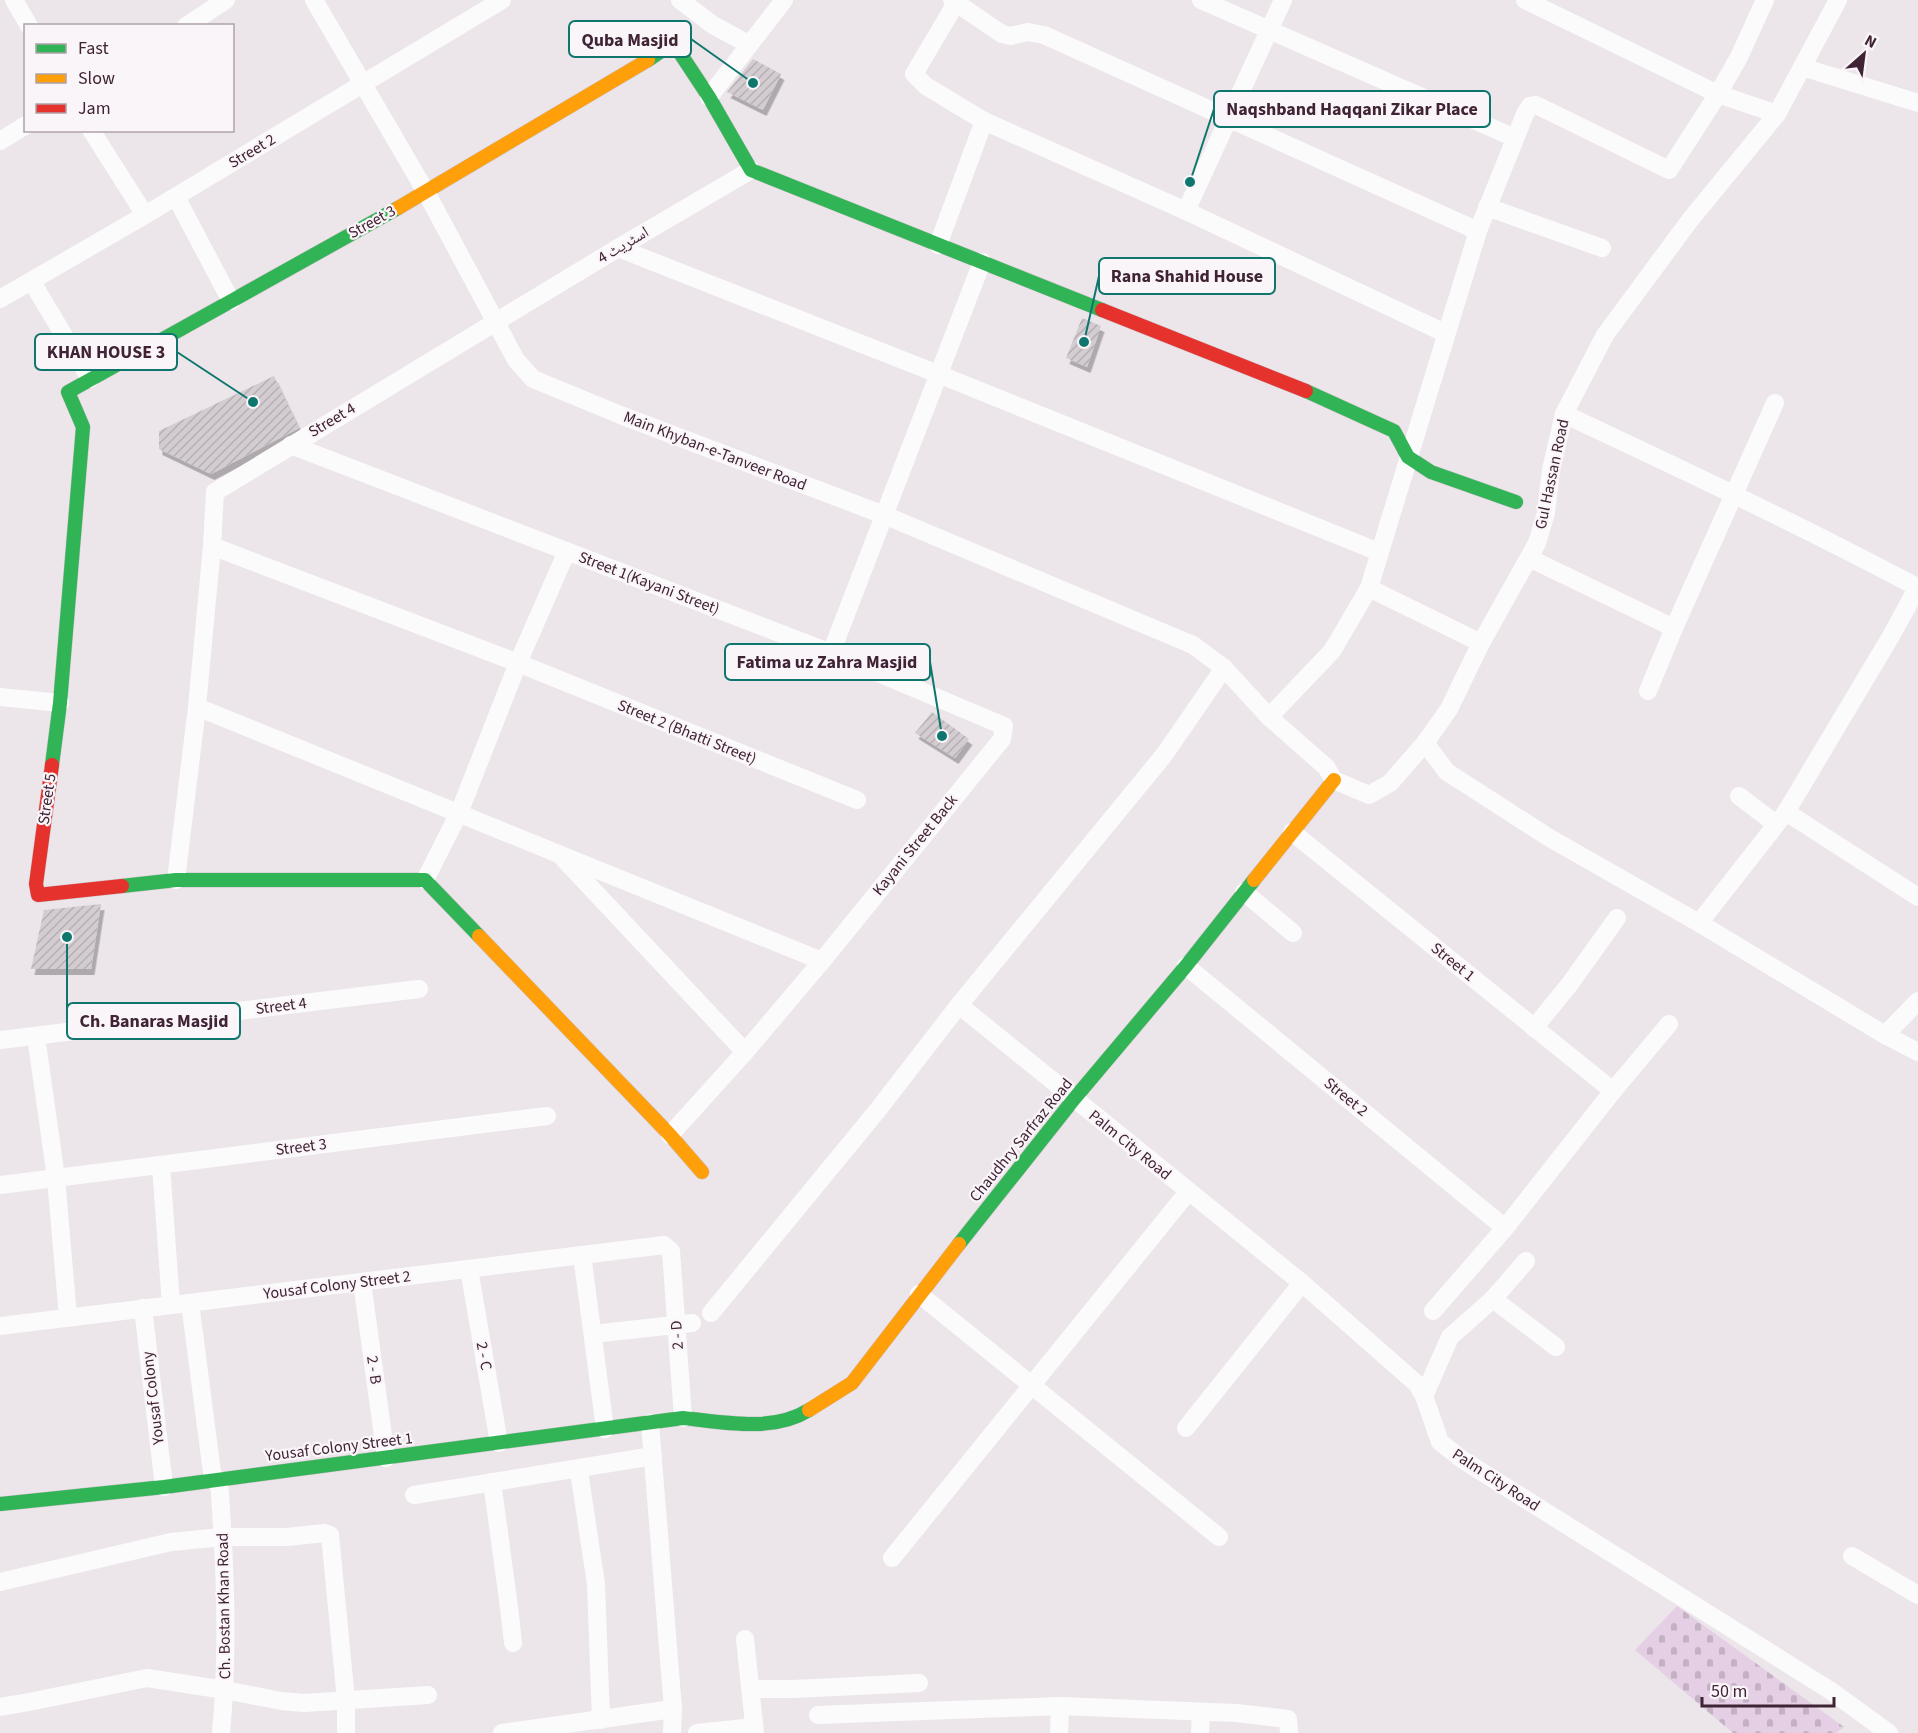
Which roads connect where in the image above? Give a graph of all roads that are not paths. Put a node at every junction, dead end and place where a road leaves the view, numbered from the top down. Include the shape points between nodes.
1 (14, 0) edge
2 (226, 0) edge
3 (314, 0) edge
4 (502, 0) edge
5 (680, 0) edge
6 (784, 0) edge
7 (1201, 0) edge
8 (1283, 0) edge
9 (1525, 0) edge
10 (1765, 0) edge
11 (1838, 0) edge
12 (954, 1) edge
13 (1552, 6) edge
14 (28, 24) edge
15 (189, 24) edge
16 (1270, 31) junction
17 (748, 44) junction
18 (1803, 67) junction
19 (363, 85) junction
20 (1718, 94) junction
21 (709, 97) junction
22 (1918, 103) edge
23 (1777, 114) junction
24 (1228, 118) junction
25 (984, 121) junction
26 (24, 126) edge
27 (93, 132) edge
28 (1515, 138) junction
29 (0, 141) edge
30 (751, 170) junction
31 (426, 192) junction
32 (176, 196) junction
33 (1487, 207) junction
34 (1186, 211) junction
35 (145, 215) junction
36 (1478, 231) junction
37 (938, 245) junction
38 (618, 248) junction
39 (1602, 248) dead end
40 (982, 262) junction
41 (32, 282) junction
42 (0, 299) edge
43 (231, 301) junction
44 (496, 321) junction
45 (1445, 333) junction
46 (938, 374) junction
47 (90, 379) junction
48 (1775, 403) dead end
49 (1564, 414) junction
50 (291, 445) junction
51 (1408, 457) junction
52 (1734, 493) junction
53 (1516, 502) dead end
54 (884, 515) junction
55 (212, 546) junction
56 (567, 551) junction
57 (1379, 552) junction
58 (1529, 558) junction
59 (1369, 588) junction
60 (1674, 628) junction
61 (1481, 643) junction
62 (831, 653) junction
63 (518, 663) junction
64 (1224, 668) junction
65 (1648, 691) dead end
66 (0, 697) edge
67 (60, 703) junction
68 (197, 707) junction
69 (1274, 721) junction
70 (1004, 726) joint
71 (1425, 743) junction
72 (1334, 780) junction
73 (1739, 796) dead end
74 (857, 800) dead end
75 (459, 813) junction
76 (1781, 818) junction
77 (1292, 832) junction
78 (557, 852) junction
79 (176, 880) junction
80 (425, 880) junction
81 (1244, 892) junction
82 (1918, 897) edge
83 (1617, 918) dead end
84 (1699, 923) junction
85 (1293, 933) dead end
86 (822, 961) junction
87 (1186, 966) junction
88 (419, 989) dead end
89 (1918, 1001) edge
90 (959, 1005) junction
91 (1669, 1024) dead end
92 (1534, 1028) junction
93 (1885, 1035) junction
94 (36, 1036) junction
95 (0, 1040) edge
96 (745, 1052) junction
97 (1918, 1052) edge
98 (1613, 1091) junction
99 (1074, 1099) junction
100 (547, 1116) dead end
101 (670, 1135) junction
102 (161, 1165) junction
103 (702, 1172) dead end
104 (56, 1178) junction
105 (0, 1185) edge
106 (1188, 1192) junction
107 (1506, 1228) junction
108 (671, 1251) joint
109 (582, 1255) junction
110 (1526, 1261) dead end
111 (469, 1269) junction
112 (362, 1282) junction
113 (1302, 1283) junction
114 (919, 1293) junction
115 (1493, 1299) junction
116 (190, 1303) junction
117 (171, 1305) junction
118 (143, 1308) junction
119 (1433, 1311) dead end
120 (711, 1313) dead end
121 (68, 1317) junction
122 (684, 1324) junction
123 (0, 1326) edge
124 (593, 1334) junction
125 (1556, 1347) dead end
126 (1032, 1385) junction
127 (1424, 1396) junction
128 (683, 1418) junction
129 (650, 1423) junction
130 (1186, 1428) dead end
131 (605, 1429) junction
132 (500, 1443) junction
133 (653, 1456) junction
134 (386, 1458) junction
135 (579, 1471) dead end
136 (216, 1480) junction
137 (492, 1482) junction
138 (164, 1487) junction
139 (414, 1495) dead end
140 (0, 1504) edge
141 (223, 1537) junction
142 (1218, 1537) dead end
143 (1852, 1556) dead end
144 (892, 1558) dead end
145 (0, 1582) edge
146 (1918, 1594) edge
147 (745, 1639) dead end
148 (513, 1643) dead end
149 (919, 1683) dead end
150 (751, 1689) junction
151 (225, 1690) junction
152 (428, 1695) dead end
153 (346, 1700) junction
154 (1060, 1706) junction
155 (0, 1707) edge
156 (673, 1709) junction
157 (1201, 1712) junction
158 (818, 1715) dead end
159 (601, 1719) junction
160 (755, 1730) edge
161 (221, 1733) edge
162 (346, 1733) edge
163 (502, 1733) edge
164 (672, 1733) edge
165 (697, 1733) edge
166 (1059, 1733) edge
167 (1200, 1733) edge
168 (1288, 1733) edge
169 (1889, 1733) edge

1 - 14 street
2 - 15 street
3 - 19 street, Main Khyban-e-Tanveer Road
4 - 19 street, Street 2
5 - 17 street via 713,25
6 - 17 street
7 - 16 street
8 - 16 street
9 - 13 street
10 - 20 street
11 - 18 street, Gul Hassan Road
12 - 24 street via 1002,34 1044,35
12 - 25 street via 914,74 926,86
13 - 20 street
16 - 24 street
16 - 28 street
17 - 21 street
18 - 22 street
18 - 23 street, Gul Hassan Road
19 - 31 street, Main Khyban-e-Tanveer Road
19 - 32 street, Street 2
20 - 23 street
20 - 28 street via 1669,170 1536,105 1530,106
21 - 30 street
21 - 31 street, Street 3 via 680,53 668,48
23 - 49 street, Gul Hassan Road via 1690,220 1605,335
24 - 34 street
24 - 36 street
25 - 34 street
25 - 37 street
26 - 29 street
27 - 35 street
28 - 33 street
30 - 37 street
30 - 38 street, اسٹریٹ 4
31 - 43 street, Street 3
31 - 44 street, Main Khyban-e-Tanveer Road
32 - 35 street, Street 2
32 - 43 street
33 - 36 street
33 - 39 street
34 - 45 street
35 - 41 street, Street 2
36 - 45 street
37 - 40 street
38 - 44 street, اسٹریٹ 4
38 - 46 street
40 - 46 street
40 - 51 street via 1394,430
41 - 42 street, Street 2
41 - 47 street
43 - 47 street, Street 3
44 - 50 street, Street 4
44 - 54 street, Main Khyban-e-Tanveer Road via 516,360 533,379
45 - 51 street
46 - 54 street
46 - 57 street
47 - 67 street, Street 3 via 68,392 83,427
48 - 52 street
49 - 52 street
49 - 58 street, Gul Hassan Road via 1546,513
50 - 55 street, Street 4 via 214,492
50 - 56 street, Street 1(Kayani Street)
51 - 53 street via 1431,472
51 - 57 street
52 - 60 street
52 - 76 street via 1913,585 1915,592
54 - 62 street
54 - 64 street, Main Khyban-e-Tanveer Road via 1174,636
55 - 63 street, Street 2 (Bhatti Street)
55 - 68 street
56 - 62 street, Street 1(Kayani Street)
56 - 63 street
57 - 59 street
58 - 60 street
58 - 61 street, Gul Hassan Road
59 - 61 street
59 - 69 street via 1332,651
60 - 65 street
61 - 71 street, Gul Hassan Road via 1449,709
62 - 70 street, Street 1(Kayani Street)
63 - 74 street, Street 2 (Bhatti Street)
63 - 75 street
64 - 69 street, Main Khyban-e-Tanveer Road
64 - 90 street via 1164,755
66 - 67 street
67 - 79 street, Street 5 via 36,884 38,895
68 - 75 street
68 - 79 street
69 - 72 street, Main Khyban-e-Tanveer Road via 1326,767
70 - 86 street, Kayani Street Back via 1002,738
71 - 72 street, Gul Hassan Road via 1390,783 1369,795
71 - 84 street via 1447,772 1548,837
72 - 77 street, Chaudhry Sarfraz Road
73 - 76 street
75 - 78 street
75 - 80 street
76 - 82 street
76 - 84 street
77 - 81 street, Chaudhry Sarfraz Road
77 - 92 street, Street 1
78 - 86 street
78 - 96 street
79 - 80 street
80 - 101 street
81 - 85 street
81 - 87 street, Chaudhry Sarfraz Road
83 - 92 street
84 - 93 street
86 - 96 street, Kayani Street Back
87 - 99 street, Chaudhry Sarfraz Road
87 - 107 street, Street 2
88 - 94 street, Street 4
89 - 93 street
90 - 99 street, Palm City Road
90 - 120 street
91 - 98 street
92 - 98 street, Street 1
93 - 97 street
94 - 95 street, Street 4
94 - 104 street
96 - 101 street, Kayani Street Back
98 - 107 street
99 - 106 street, Palm City Road
99 - 114 street, Chaudhry Sarfraz Road
100 - 102 street, Street 3
101 - 103 street
102 - 104 street, Street 3
102 - 117 street
104 - 105 street, Street 3
104 - 121 street
106 - 113 street, Palm City Road
106 - 126 street
107 - 119 street
108 - 109 street, Yousaf Colony Street 2 via 664,1245
108 - 122 street, 2 - D
109 - 111 street, Yousaf Colony Street 2
109 - 124 street
110 - 115 street
111 - 112 street, Yousaf Colony Street 2
111 - 132 street, 2 - C
112 - 116 street, Yousaf Colony Street 2
112 - 134 street, 2 - B
113 - 127 street, Palm City Road via 1417,1384
113 - 130 street
114 - 126 street
114 - 128 street, Chaudhry Sarfraz Road via 852,1383 798,1417 758,1425
115 - 125 street
115 - 127 street via 1450,1337
116 - 117 street, Yousaf Colony Street 2
116 - 136 street, Ch. Bostan Khan Road
117 - 118 street, Yousaf Colony Street 2
118 - 121 street, Yousaf Colony Street 2
118 - 138 street, Yousaf Colony
121 - 123 street, Yousaf Colony Street 2
122 - 124 street
122 - 128 street, 2 - D
124 - 131 street
126 - 142 street
126 - 144 street
127 - 169 street, Palm City Road via 1440,1442 1463,1460 1831,1691
128 - 129 street, Yousaf Colony Street 1
129 - 131 street, Yousaf Colony Street 1
129 - 133 street
131 - 132 street, Yousaf Colony Street 1
132 - 134 street, Yousaf Colony Street 1
133 - 137 street
133 - 156 street
134 - 136 street, Yousaf Colony Street 1
135 - 159 street via 596,1584
136 - 138 street, Yousaf Colony Street 1
136 - 141 street, Ch. Bostan Khan Road
137 - 139 street
137 - 148 street
138 - 140 street, Yousaf Colony Street 1
141 - 145 street via 171,1542
141 - 151 street, Ch. Bostan Khan Road
141 - 153 street via 330,1535
143 - 146 street
147 - 150 street
149 - 150 street
150 - 160 street
151 - 153 street via 304,1703
151 - 155 street via 147,1678
151 - 161 street, Ch. Bostan Khan Road
152 - 153 street
153 - 162 street
154 - 157 street
154 - 158 street
154 - 166 street
156 - 159 street
156 - 164 street
157 - 167 street
157 - 168 street via 1288,1719
159 - 163 street
160 - 165 street

